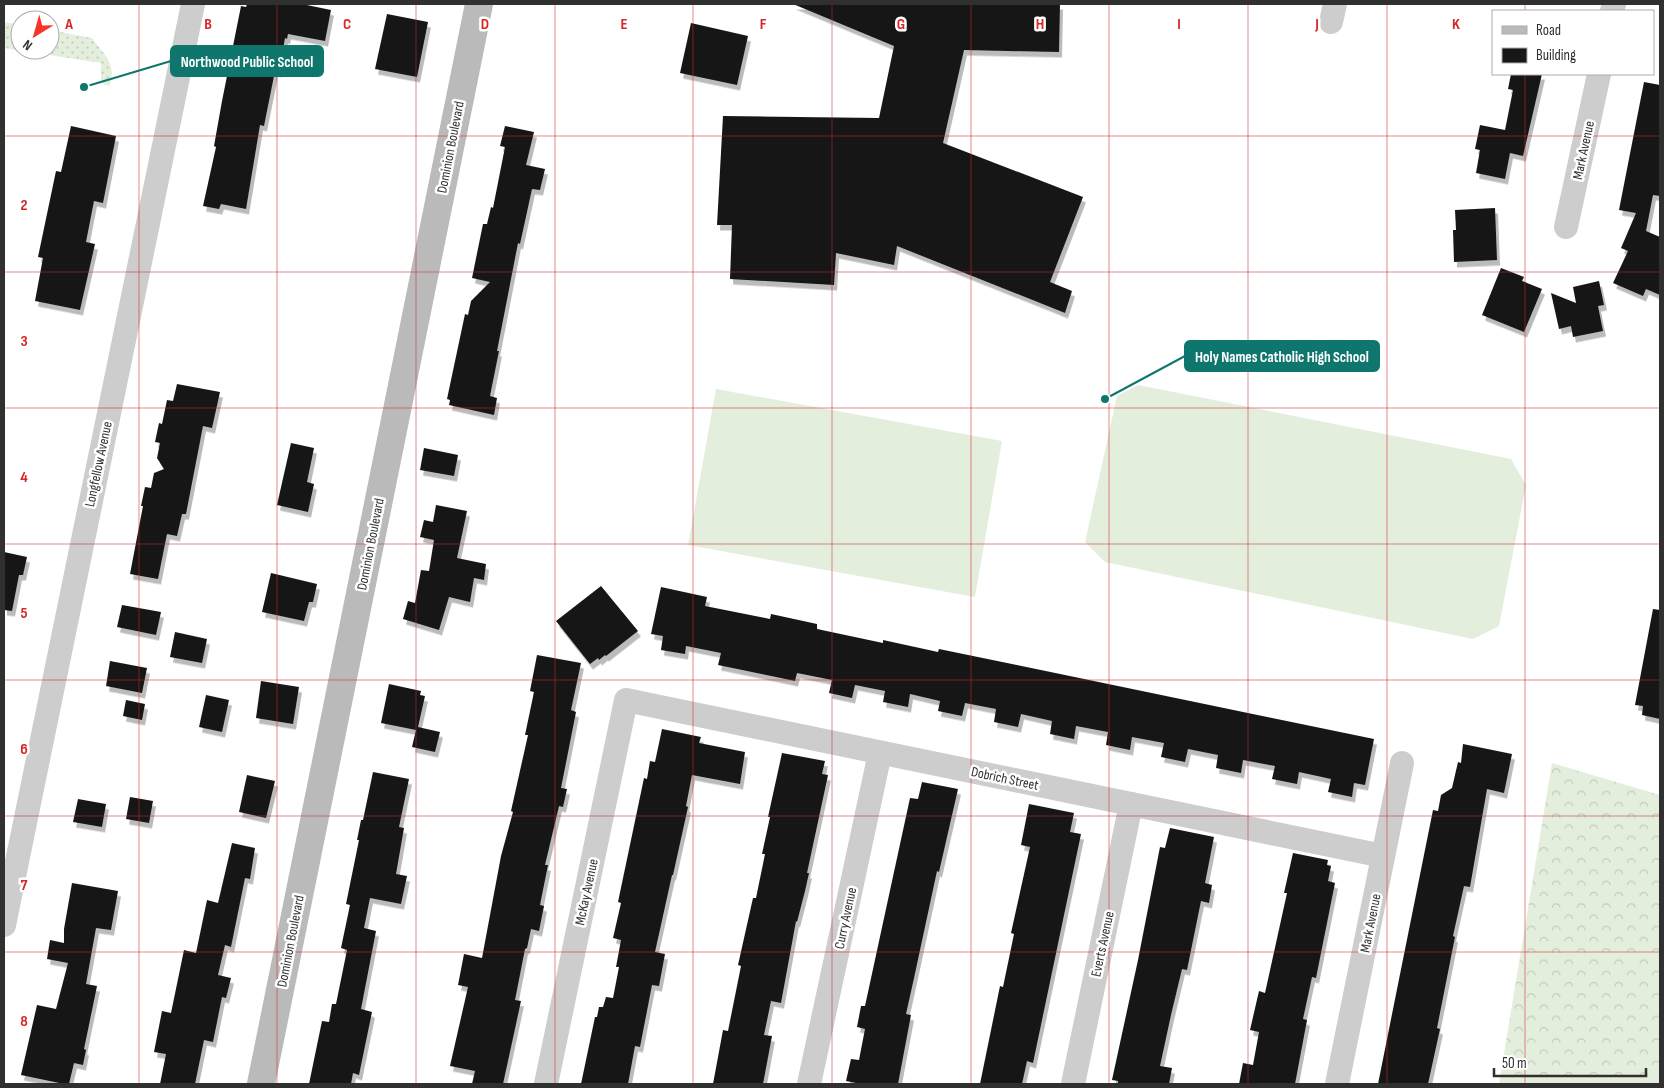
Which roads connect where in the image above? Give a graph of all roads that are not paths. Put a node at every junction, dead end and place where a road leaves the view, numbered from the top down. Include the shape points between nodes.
1 (193, 4) edge
2 (479, 4) edge
3 (1599, 75) edge
4 (1566, 227) dead end
5 (626, 700) joint
6 (880, 753) junction
7 (1402, 763) dead end
8 (1131, 804) junction
9 (1384, 856) junction
10 (4, 925) edge
11 (261, 1084) edge
12 (546, 1084) edge
13 (810, 1084) edge
14 (1073, 1084) edge
15 (1337, 1084) edge

1 - 10 street, Longfellow Avenue
2 - 11 street, Dominion Boulevard
3 - 4 street, Mark Avenue
5 - 6 street, Dobrich Street
5 - 12 street, McKay Avenue
6 - 8 street, Dobrich Street
6 - 13 street, Curry Avenue
7 - 9 street, Mark Avenue
8 - 9 street, Dobrich Street
8 - 14 street, Everts Avenue
9 - 15 street, Mark Avenue

